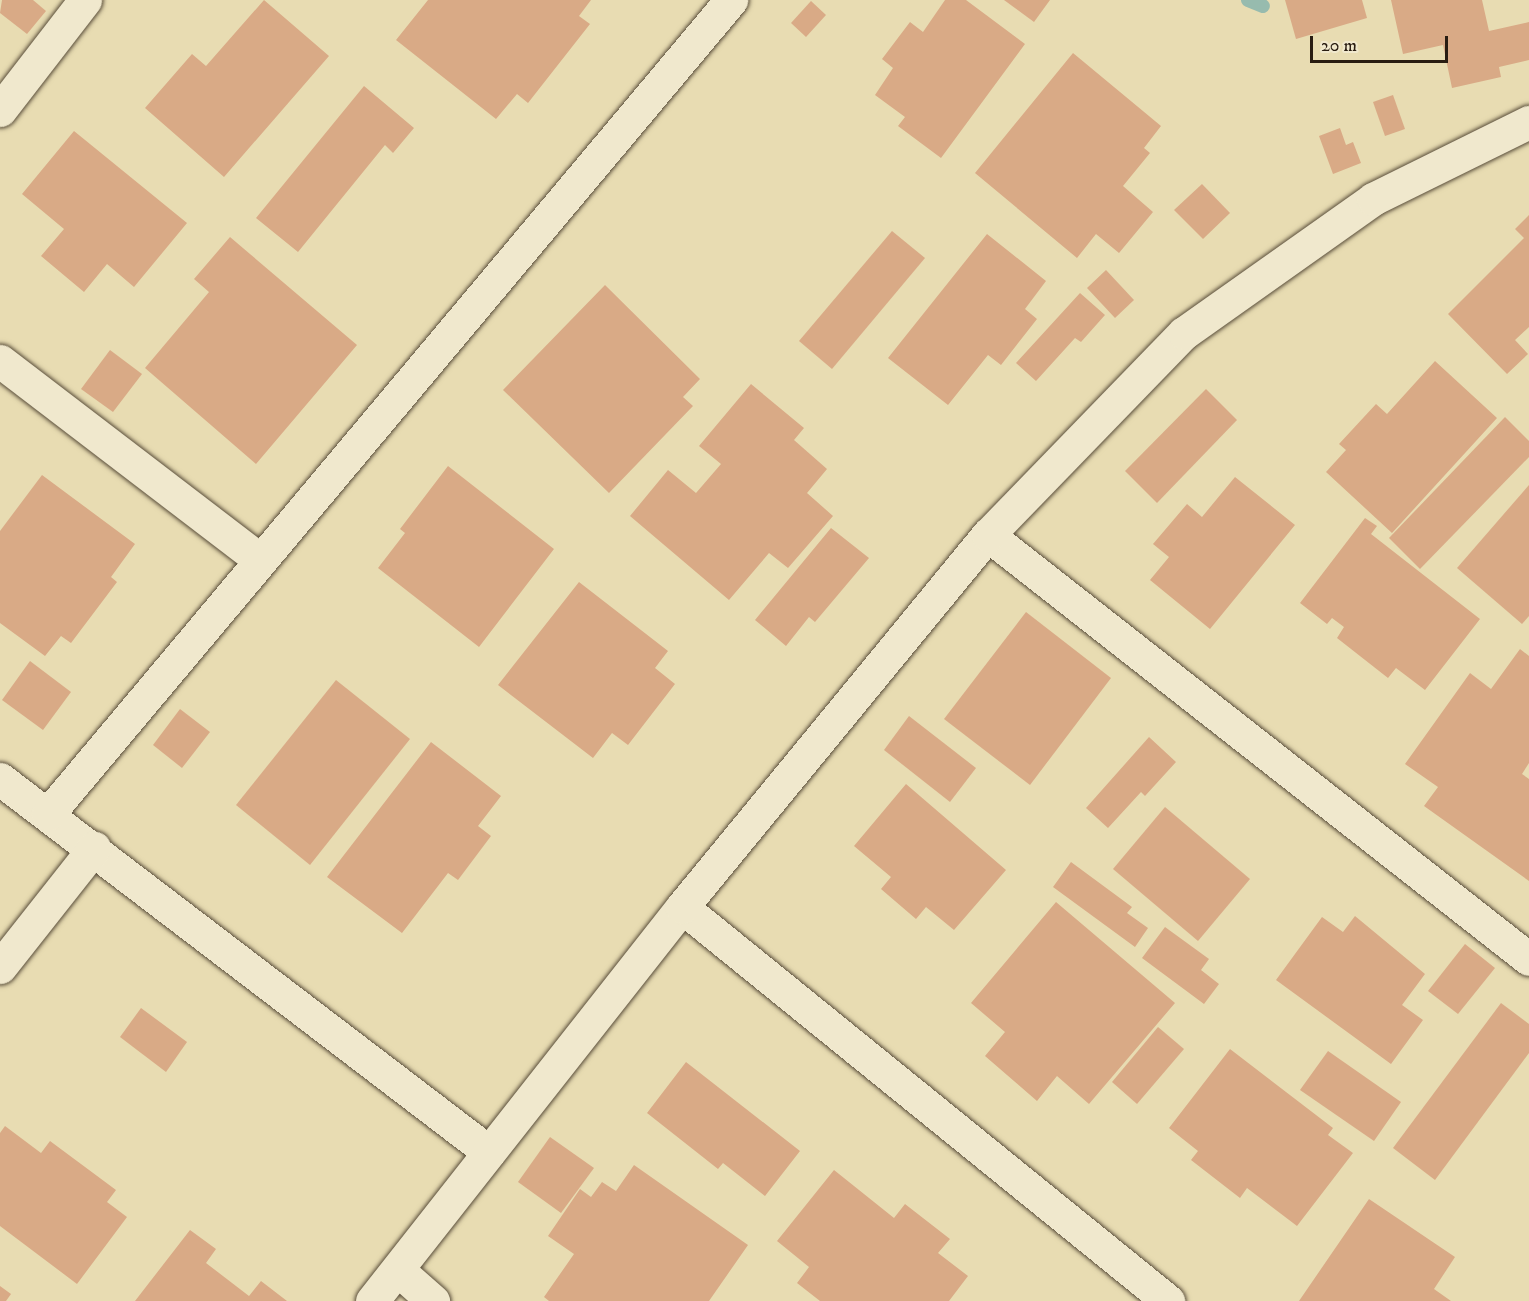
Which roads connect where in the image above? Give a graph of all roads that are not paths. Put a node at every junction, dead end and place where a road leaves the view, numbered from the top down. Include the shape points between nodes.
1 (85, 0) edge
2 (731, 0) edge
3 (0, 110) edge
4 (1529, 122) edge
5 (0, 361) edge
6 (988, 535) junction
7 (259, 559) junction
8 (0, 779) edge
9 (48, 814) junction
10 (94, 848) junction
11 (682, 907) junction
12 (1529, 959) edge
13 (0, 967) edge
14 (489, 1152) junction
15 (398, 1270) junction
16 (372, 1301) edge
17 (433, 1301) edge
18 (1168, 1301) edge

1 - 3 street
2 - 7 street
4 - 6 street via 1372,199 1184,333
5 - 7 street
6 - 11 street
6 - 12 street
7 - 9 street
8 - 9 street
9 - 10 street
10 - 13 street
10 - 14 street
11 - 14 street
11 - 18 street
14 - 15 street
15 - 16 street
15 - 17 street

